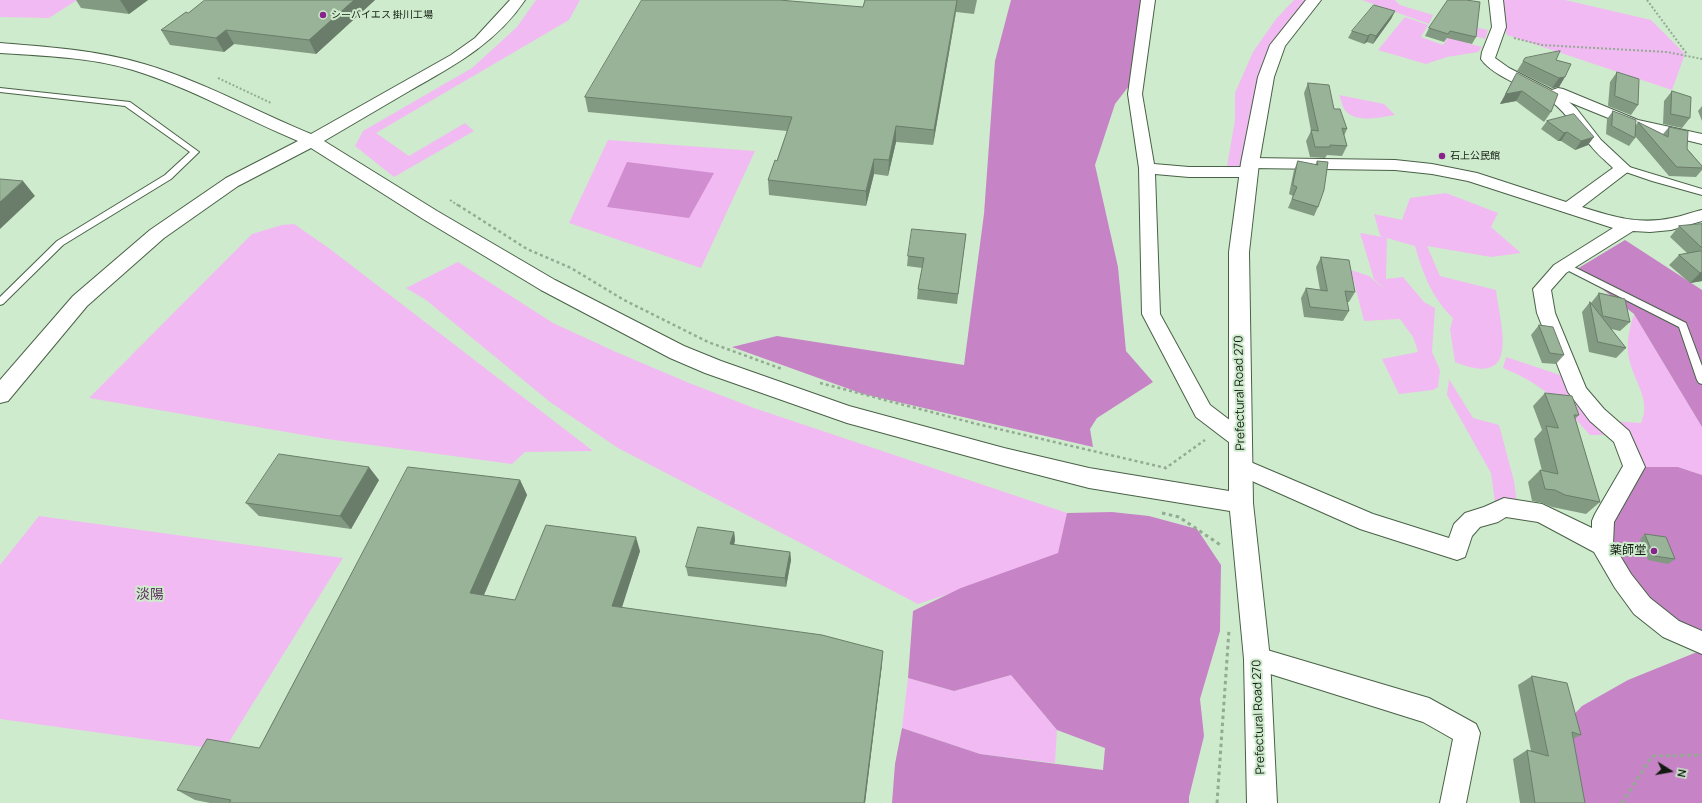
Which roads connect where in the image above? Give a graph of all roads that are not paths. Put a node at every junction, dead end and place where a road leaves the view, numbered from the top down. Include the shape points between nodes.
1 (518, 0) edge
2 (1148, 0) edge
3 (1314, 0) edge
4 (1496, 0) edge
5 (2, 50) edge
6 (1488, 59) junction
7 (0, 90) edge
8 (1702, 139) edge
9 (312, 141) junction
10 (1147, 168) junction
11 (1250, 168) junction
12 (1623, 168) junction
13 (1702, 192) edge
14 (1569, 208) junction
15 (1696, 221) edge
16 (1629, 226) junction
17 (1566, 266) junction
18 (0, 302) edge
19 (1702, 380) edge
20 (0, 395) edge
21 (1241, 440) junction
22 (1241, 467) junction
23 (1242, 503) junction
24 (1602, 545) junction
25 (1702, 643) edge
26 (1257, 659) junction
27 (1262, 803) edge
28 (1453, 803) edge

1 - 9 street via 480,41 456,58
2 - 10 street via 1135,94
3 - 11 street, Prefectural Road 270 via 1278,45 1266,77
4 - 6 street via 1499,14 1498,34 1488,51
5 - 9 street via 76,54 139,67 202,90
6 - 8 street via 1587,105 1633,123
6 - 12 street via 1504,71 1557,99 1572,111 1596,143
7 - 18 lane via 127,104 196,152 168,177 60,243
9 - 20 street via 232,182 157,234 80,301
9 - 23 street via 548,285 677,352 713,367 847,414 1004,457 1089,478
10 - 11 street via 1189,172
10 - 21 street via 1151,314 1203,411
11 - 14 street via 1395,165 1432,169 1471,177
11 - 21 street, Prefectural Road 270 via 1239,252
12 - 13 lane
12 - 14 street
14 - 16 street
15 - 16 street via 1640,228
16 - 17 street
17 - 19 lane via 1683,325
17 - 24 street via 1542,288 1546,313 1578,392 1597,415 1622,437 1634,467 1603,521
21 - 22 street, Prefectural Road 270
22 - 23 street, Prefectural Road 270
22 - 24 street via 1368,522 1457,550 1462,532 1473,520 1504,507 1542,514
23 - 26 street, Prefectural Road 270
24 - 25 street via 1623,581 1642,606 1671,629
26 - 27 street, Prefectural Road 270
26 - 28 street via 1429,711 1467,733

